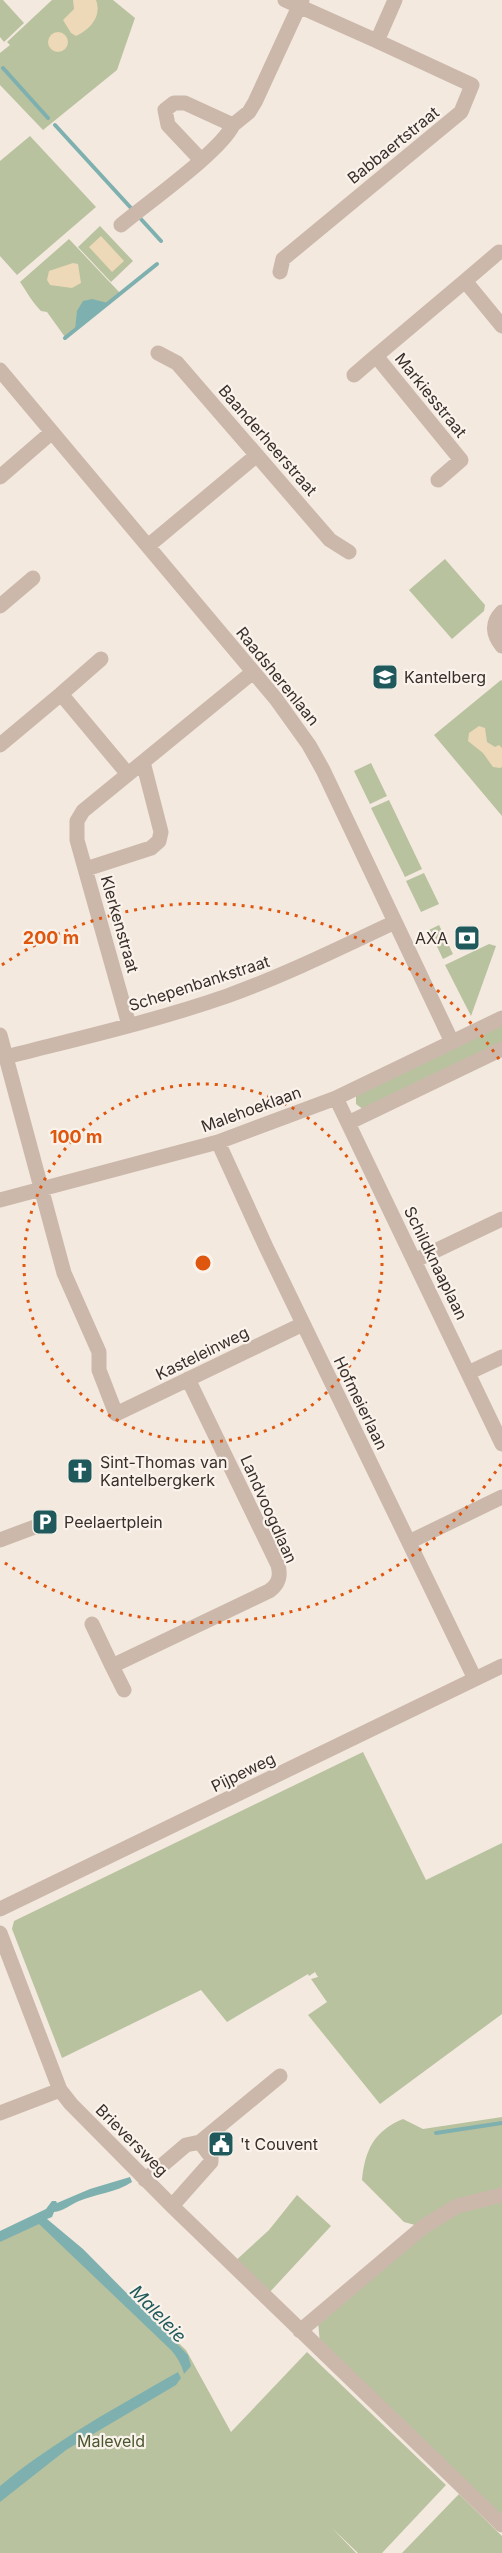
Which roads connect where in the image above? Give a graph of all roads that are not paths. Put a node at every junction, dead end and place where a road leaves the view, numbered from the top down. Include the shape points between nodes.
1 (395, 0) edge
2 (295, 2) edge
3 (377, 42) junction
4 (233, 125) junction
5 (201, 160) junction
6 (121, 225) dead end
7 (499, 252) dead end
8 (280, 272) dead end
9 (465, 281) junction
10 (502, 326) edge
11 (158, 353) dead end
12 (376, 356) junction
13 (0, 370) edge
14 (354, 375) dead end
15 (52, 432) junction
16 (257, 455) junction
17 (0, 477) edge
18 (438, 480) dead end
19 (148, 546) junction
20 (349, 552) dead end
21 (33, 578) dead end
22 (0, 606) edge
23 (500, 613) edge
24 (502, 646) edge
25 (101, 658) dead end
26 (253, 672) junction
27 (61, 694) junction
28 (0, 745) edge
29 (143, 762) junction
30 (127, 773) junction
31 (86, 869) junction
32 (395, 922) junction
33 (502, 1018) edge
34 (129, 1025) junction
35 (0, 1035) edge
36 (452, 1042) junction
37 (502, 1049) edge
38 (6, 1057) junction
39 (336, 1098) junction
40 (348, 1123) junction
41 (218, 1142) junction
42 (40, 1189) junction
43 (0, 1200) edge
44 (502, 1219) edge
45 (416, 1260) junction
46 (303, 1324) junction
47 (502, 1357) edge
48 (468, 1373) junction
49 (188, 1379) junction
50 (502, 1444) edge
51 (502, 1497) edge
52 (48, 1522) dead end
53 (0, 1540) edge
54 (408, 1542) junction
55 (92, 1624) dead end
56 (112, 1665) junction
57 (502, 1666) edge
58 (476, 1679) junction
59 (124, 1690) dead end
60 (0, 1909) edge
61 (0, 1934) edge
62 (280, 2076) dead end
63 (60, 2090) junction
64 (0, 2113) edge
65 (200, 2142) junction
66 (145, 2180) junction
67 (502, 2195) edge
68 (172, 2206) junction
69 (300, 2331) junction
70 (502, 2525) edge

1 - 3 street
2 - 3 street, Babbaertstraat
2 - 4 street via 255,102
3 - 8 street, Babbaertstraat via 472,85 461,112 284,259
4 - 5 street
4 - 5 street via 185,103 174,103 165,110 168,125
5 - 6 street
7 - 9 street, Markiesstraat
9 - 10 street
9 - 12 street, Markiesstraat
11 - 16 street, Baanderheerstraat via 177,363
12 - 14 street, Markiesstraat
12 - 18 street, Markiesstraat via 461,460
13 - 15 street, Raadsherenlaan
15 - 17 street
15 - 19 street, Raadsherenlaan
16 - 19 street
16 - 20 street, Baanderheerstraat via 330,540
19 - 26 street, Raadsherenlaan
21 - 22 street
23 - 24 street via 494,632
25 - 27 street
26 - 29 street, Klerkenstraat
26 - 32 street, Raadsherenlaan via 309,745
27 - 28 street
27 - 30 street
29 - 30 street, Klerkenstraat
29 - 31 street, Klerkenstraat via 161,832 159,841 151,848
30 - 31 street, Klerkenstraat via 83,810 76,821
31 - 34 street, Klerkenstraat
32 - 34 street, Schepenbankstraat via 273,979
32 - 36 street, Raadsherenlaan
33 - 36 street, Malehoeklaan
34 - 38 street, Schepenbankstraat
35 - 38 street
36 - 39 street, Malehoeklaan
37 - 40 street
38 - 42 street
39 - 40 street, Schildknaaplaan
39 - 41 street, Malehoeklaan
40 - 45 street, Schildknaaplaan
41 - 42 street, Malehoeklaan
41 - 46 street, Hofmeierlaan
42 - 43 street, Malehoeklaan
42 - 49 street, Kasteleinweg via 64,1273 99,1352 99,1370 116,1414
44 - 45 street
45 - 48 street, Schildknaaplaan
46 - 49 street, Kasteleinweg
46 - 54 street, Hofmeierlaan
47 - 48 street
48 - 50 street, Schildknaaplaan
49 - 56 street, Landvoogdlaan via 278,1565 279,1581 269,1591
51 - 54 street
52 - 53 street
54 - 58 street, Hofmeierlaan
55 - 56 street
56 - 59 street
57 - 58 street, Pijpeweg
58 - 60 street, Pijpeweg
61 - 63 street, Brieversweg
62 - 65 street
63 - 64 street
63 - 66 street, Brieversweg
65 - 66 street via 186,2145
65 - 68 street via 211,2162
66 - 68 street, Brieversweg
67 - 69 street via 457,2206 423,2227
68 - 69 street, Brieversweg
69 - 70 street

